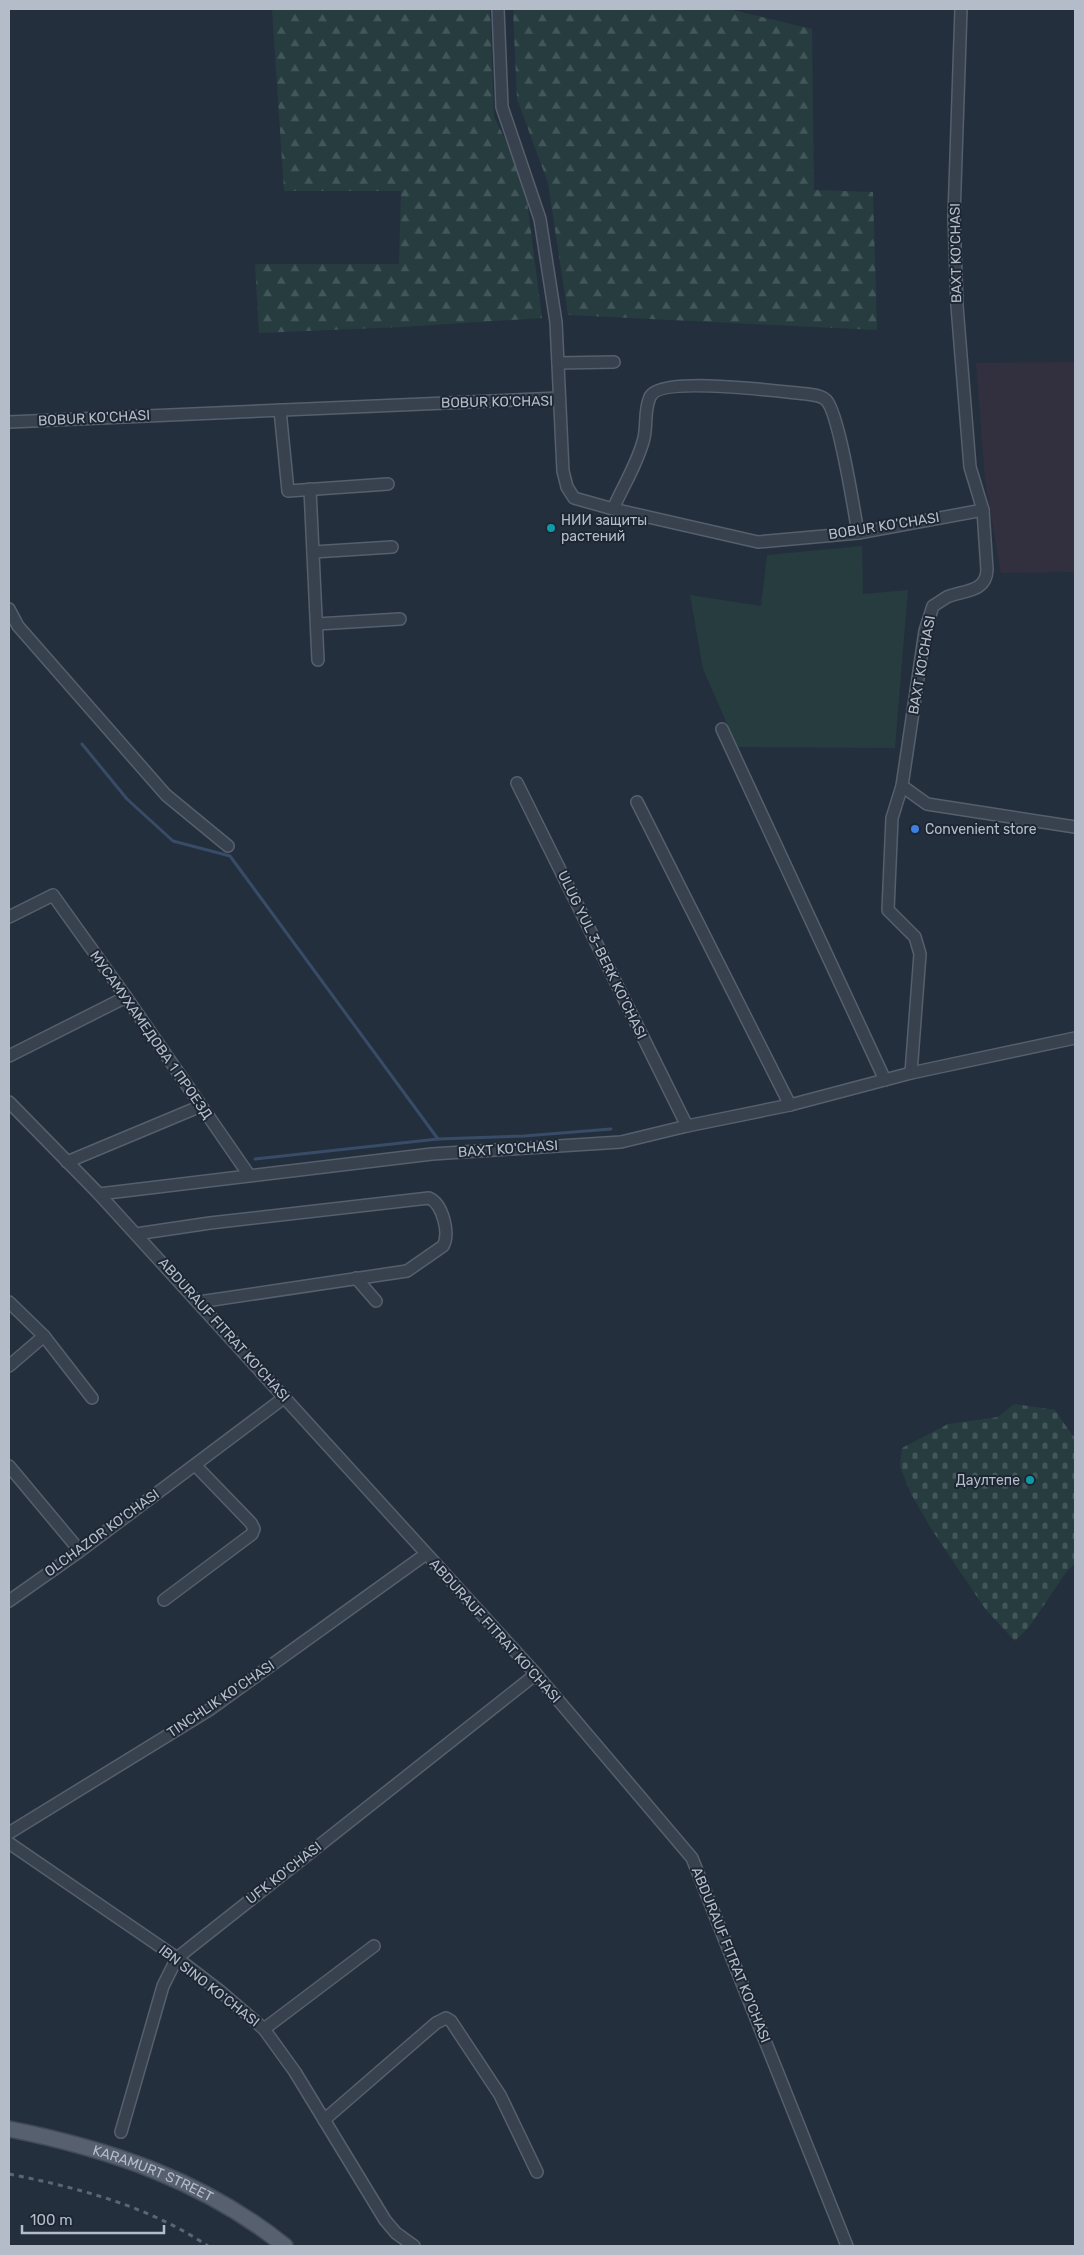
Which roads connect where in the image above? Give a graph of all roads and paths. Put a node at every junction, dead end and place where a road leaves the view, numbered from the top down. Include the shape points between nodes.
1 (498, 9) edge
2 (961, 9) edge
3 (614, 362) dead end
4 (558, 363) junction
5 (559, 398) junction
6 (280, 410) junction
7 (9, 422) edge
8 (388, 484) dead end
9 (310, 489) junction
10 (613, 508) junction
11 (983, 510) junction
12 (858, 533) junction
13 (392, 547) dead end
14 (313, 552) junction
15 (9, 609) edge
16 (400, 620) dead end
17 (316, 624) junction
18 (318, 660) dead end
19 (722, 729) dead end
20 (517, 783) dead end
21 (902, 786) junction
22 (637, 802) dead end
23 (1075, 827) edge
24 (228, 846) dead end
25 (9, 917) edge
26 (126, 997) junction
27 (1075, 1038) edge
28 (9, 1056) edge
29 (910, 1073) junction
30 (885, 1080) junction
31 (9, 1102) edge
32 (790, 1105) junction
33 (201, 1106) junction
34 (687, 1126) junction
35 (67, 1162) junction
36 (249, 1175) junction
37 (99, 1194) junction
38 (136, 1234) junction
39 (356, 1278) junction
40 (376, 1301) dead end
41 (9, 1302) edge
42 (198, 1302) junction
43 (44, 1336) junction
44 (9, 1366) edge
45 (285, 1397) junction
46 (92, 1398) dead end
47 (195, 1465) junction
48 (9, 1466) edge
49 (80, 1551) junction
50 (426, 1554) junction
51 (164, 1600) dead end
52 (9, 1601) edge
53 (536, 1674) junction
54 (9, 1833) edge
55 (9, 1843) edge
56 (374, 1946) dead end
57 (176, 1958) junction
58 (264, 2029) junction
59 (324, 2120) junction
60 (9, 2129) edge
61 (121, 2132) dead end
62 (9, 2134) edge
63 (537, 2172) dead end
64 (278, 2246) edge
65 (285, 2246) edge
66 (414, 2246) edge
67 (847, 2246) edge

1 - 4 street via 502,108 540,219 556,322
2 - 11 street, BAXT KO'CHASI via 954,216 957,306 970,467
3 - 4 street
4 - 5 street
5 - 6 street, BOBUR KO'CHASI
5 - 10 street, BOBUR KO'CHASI via 563,471 567,487 574,498
6 - 7 street, BOBUR KO'CHASI
6 - 9 street via 288,491
8 - 9 street
9 - 14 street
10 - 12 street, BOBUR KO'CHASI via 758,542
10 - 12 street via 640,452 650,396 655,390 709,385 808,394 820,396 829,405 840,438
11 - 12 street, BOBUR KO'CHASI
11 - 21 street, BAXT KO'CHASI via 987,576 976,588 948,597 933,606 925,631
13 - 14 street
14 - 17 street
15 - 24 street via 18,626 166,795
16 - 17 street
17 - 18 street
19 - 30 street
20 - 34 street, ULUG YUL 3-BERK KO'CHASI
21 - 23 street via 927,804
21 - 29 street, BAXT KO'CHASI via 892,818 888,910 916,937 920,954
22 - 32 street
25 - 26 street, МУСАМУХАМЕДОВА 1 ПРОЕЗД via 53,895
26 - 28 street
26 - 33 street, МУСАМУХАМЕДОВА 1 ПРОЕЗД
27 - 29 street, BAXT KO'CHASI
29 - 30 street, BAXT KO'CHASI
30 - 32 street, BAXT KO'CHASI
31 - 35 street, ABDURAUF FITRAT KO'CHASI
32 - 34 street, BAXT KO'CHASI
33 - 35 street
33 - 36 street, МУСАМУХАМЕДОВА 1 ПРОЕЗД
34 - 36 street, BAXT KO'CHASI via 621,1142 432,1154
35 - 37 street, ABDURAUF FITRAT KO'CHASI
36 - 37 street, BAXT KO'CHASI
37 - 38 street, ABDURAUF FITRAT KO'CHASI
38 - 39 street via 429,1198 440,1207 446,1240 443,1246 407,1271
38 - 42 street, ABDURAUF FITRAT KO'CHASI
39 - 40 street
39 - 42 street
41 - 43 street
42 - 45 street, ABDURAUF FITRAT KO'CHASI
43 - 44 street
43 - 46 street
45 - 47 street, OLCHAZOR KO'CHASI
45 - 50 street, ABDURAUF FITRAT KO'CHASI
47 - 49 street, OLCHAZOR KO'CHASI
47 - 51 street via 254,1529 252,1534
48 - 49 street
49 - 52 street, OLCHAZOR KO'CHASI
50 - 53 street, ABDURAUF FITRAT KO'CHASI
50 - 54 street, TINCHLIK KO'CHASI via 209,1710
53 - 57 street, UFK KO'CHASI
53 - 67 street, ABDURAUF FITRAT KO'CHASI via 692,1858
55 - 57 street, IBN SINO KO'CHASI
56 - 58 street
57 - 58 street, IBN SINO KO'CHASI
57 - 61 street, UFK KO'CHASI via 163,1986
58 - 59 street, IBN SINO KO'CHASI
59 - 63 street via 436,2023 446,2018 500,2095
59 - 66 street, IBN SINO KO'CHASI via 385,2220 396,2234
60 - 65 main road, KARAMURT STREET via 116,2155 164,2174 225,2204
62 - 64 main road, KARAMURT STREET via 83,2151 145,2171 221,2208

